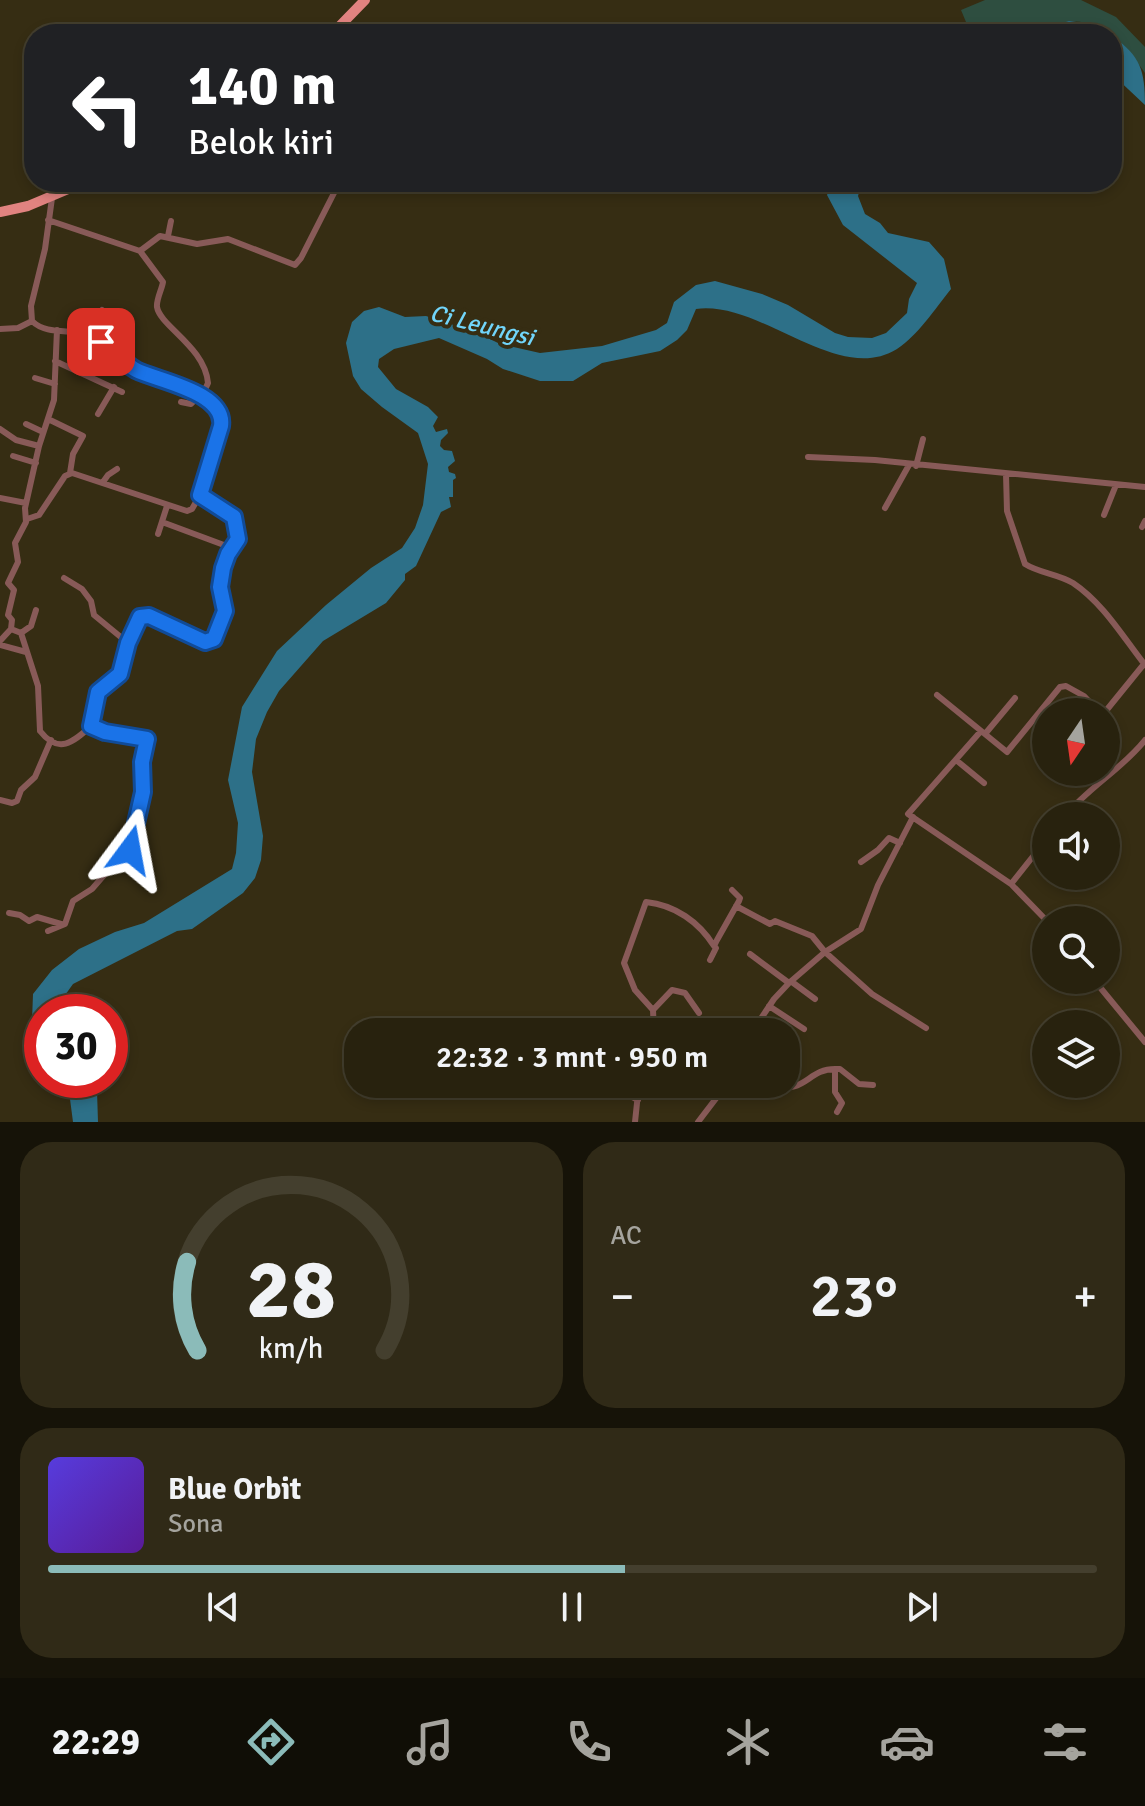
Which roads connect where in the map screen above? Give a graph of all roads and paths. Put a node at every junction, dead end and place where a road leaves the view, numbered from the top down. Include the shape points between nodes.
1 (365, 0) edge
2 (342, 24) edge
3 (64, 192) edge
4 (334, 192) edge
5 (52, 198) junction
6 (0, 212) edge
7 (48, 220) junction
8 (171, 221) dead end
9 (168, 236) junction
10 (140, 251) junction
11 (102, 310) dead end
12 (32, 321) junction
13 (0, 329) edge
14 (57, 330) junction
15 (104, 344) junction
16 (55, 361) junction
17 (35, 378) dead end
18 (55, 384) junction
19 (114, 387) junction
20 (122, 392) dead end
21 (201, 395) junction
22 (181, 402) dead end
23 (98, 414) dead end
24 (48, 419) junction
25 (26, 424) dead end
26 (0, 429) edge
27 (43, 432) junction
28 (923, 439) dead end
29 (39, 446) junction
30 (13, 456) dead end
31 (808, 457) dead end
32 (36, 463) junction
33 (913, 465) junction
34 (117, 469) dead end
35 (70, 473) junction
36 (1006, 474) junction
37 (103, 482) junction
38 (1116, 485) junction
39 (1145, 487) edge
40 (200, 495) junction
41 (0, 498) edge
42 (26, 503) junction
43 (167, 506) junction
44 (885, 508) dead end
45 (1104, 515) dead end
46 (27, 519) junction
47 (162, 522) junction
48 (158, 534) dead end
49 (232, 548) junction
50 (64, 578) dead end
51 (36, 610) dead end
52 (11, 629) junction
53 (21, 633) junction
54 (0, 643) edge
55 (128, 643) junction
56 (26, 652) junction
57 (1144, 665) edge
58 (937, 695) dead end
59 (1015, 698) dead end
60 (1051, 698) edge
61 (1086, 698) edge
62 (1115, 698) edge
63 (1032, 723) edge
64 (91, 726) junction
65 (983, 732) junction
66 (51, 740) junction
67 (1145, 740) edge
68 (956, 760) junction
69 (984, 783) dead end
70 (0, 800) edge
71 (1077, 802) edge
72 (913, 817) junction
73 (900, 843) junction
74 (1032, 858) edge
75 (861, 862) dead end
76 (1011, 884) junction
77 (732, 890) dead end
78 (736, 906) junction
79 (1032, 906) edge
80 (9, 913) dead end
81 (63, 925) junction
82 (48, 931) dead end
83 (714, 946) junction
84 (825, 952) junction
85 (750, 954) dead end
86 (710, 960) dead end
87 (791, 983) junction
88 (1106, 994) edge
89 (815, 999) dead end
90 (769, 1006) junction
91 (653, 1010) junction
92 (699, 1013) dead end
93 (653, 1018) edge
94 (761, 1018) edge
95 (926, 1028) dead end
96 (804, 1029) dead end
97 (1145, 1042) edge
98 (835, 1069) junction
99 (873, 1085) dead end
100 (800, 1086) edge
101 (634, 1098) edge
102 (716, 1098) edge
103 (638, 1100) joint
104 (837, 1112) dead end
105 (635, 1122) edge
106 (698, 1122) edge

1 - 2 main road
3 - 5 main road
4 - 9 street via 295,265 228,239 197,244
5 - 6 main road
5 - 7 street
7 - 10 street
7 - 12 street
8 - 9 street
9 - 10 street
10 - 21 street via 163,282 159,313 204,366 208,383
11 - 15 street via 115,322
12 - 13 street
12 - 14 street
14 - 15 street via 89,335
14 - 16 street
15 - 21 street via 134,369
16 - 18 street
16 - 19 street
17 - 18 street
18 - 24 street
19 - 20 street
19 - 23 street
21 - 22 street via 191,404
21 - 40 street via 222,417
24 - 27 street
24 - 35 street via 83,436
25 - 27 street
26 - 29 street
27 - 29 street
28 - 33 street
29 - 32 street
30 - 32 street
31 - 33 street
32 - 42 street
33 - 36 street
33 - 44 street
34 - 37 street
35 - 37 street
35 - 46 street via 39,515
36 - 38 street
36 - 57 street via 1007,511 1025,564 1083,591
37 - 43 street
38 - 39 street
38 - 45 street
40 - 43 street via 190,511
40 - 49 street via 234,517 238,539
41 - 42 street
42 - 46 street
43 - 47 street
46 - 52 street via 16,540 18,562 8,583 14,590 8,615
47 - 48 street
47 - 49 street
49 - 55 street via 220,587 225,611 214,639 205,642 145,615
50 - 55 street via 82,589 98,620
51 - 53 street via 31,626
52 - 53 street
52 - 54 street
53 - 56 street
54 - 56 street
55 - 64 street via 120,674 98,692
56 - 66 street via 38,686 40,731
57 - 62 street
58 - 65 street
59 - 65 street
60 - 61 street via 1066,686
63 - 65 street via 1009,752
64 - 66 street via 69,744
64 - 81 street via 147,739 143,792 129,859 73,901
65 - 68 street
66 - 70 street via 35,777 17,801
67 - 71 street
68 - 69 street
68 - 72 street via 908,814
72 - 73 street
72 - 76 street
73 - 75 street via 889,838
73 - 84 street via 861,929
74 - 76 street
76 - 79 street
77 - 78 street via 740,898
78 - 83 street
78 - 84 street via 770,924 775,921 809,934
80 - 81 street
81 - 82 street
83 - 86 street
83 - 91 street via 692,920 648,902 624,963 641,999
84 - 87 street
84 - 95 street via 872,994
85 - 87 street
87 - 89 street
87 - 90 street
88 - 97 street
90 - 94 street
90 - 96 street
91 - 92 street via 672,990 685,993
91 - 93 street
98 - 99 street via 862,1085
98 - 100 street via 820,1070
98 - 104 street via 835,1092 842,1103
101 - 103 street
102 - 106 street
103 - 105 street

